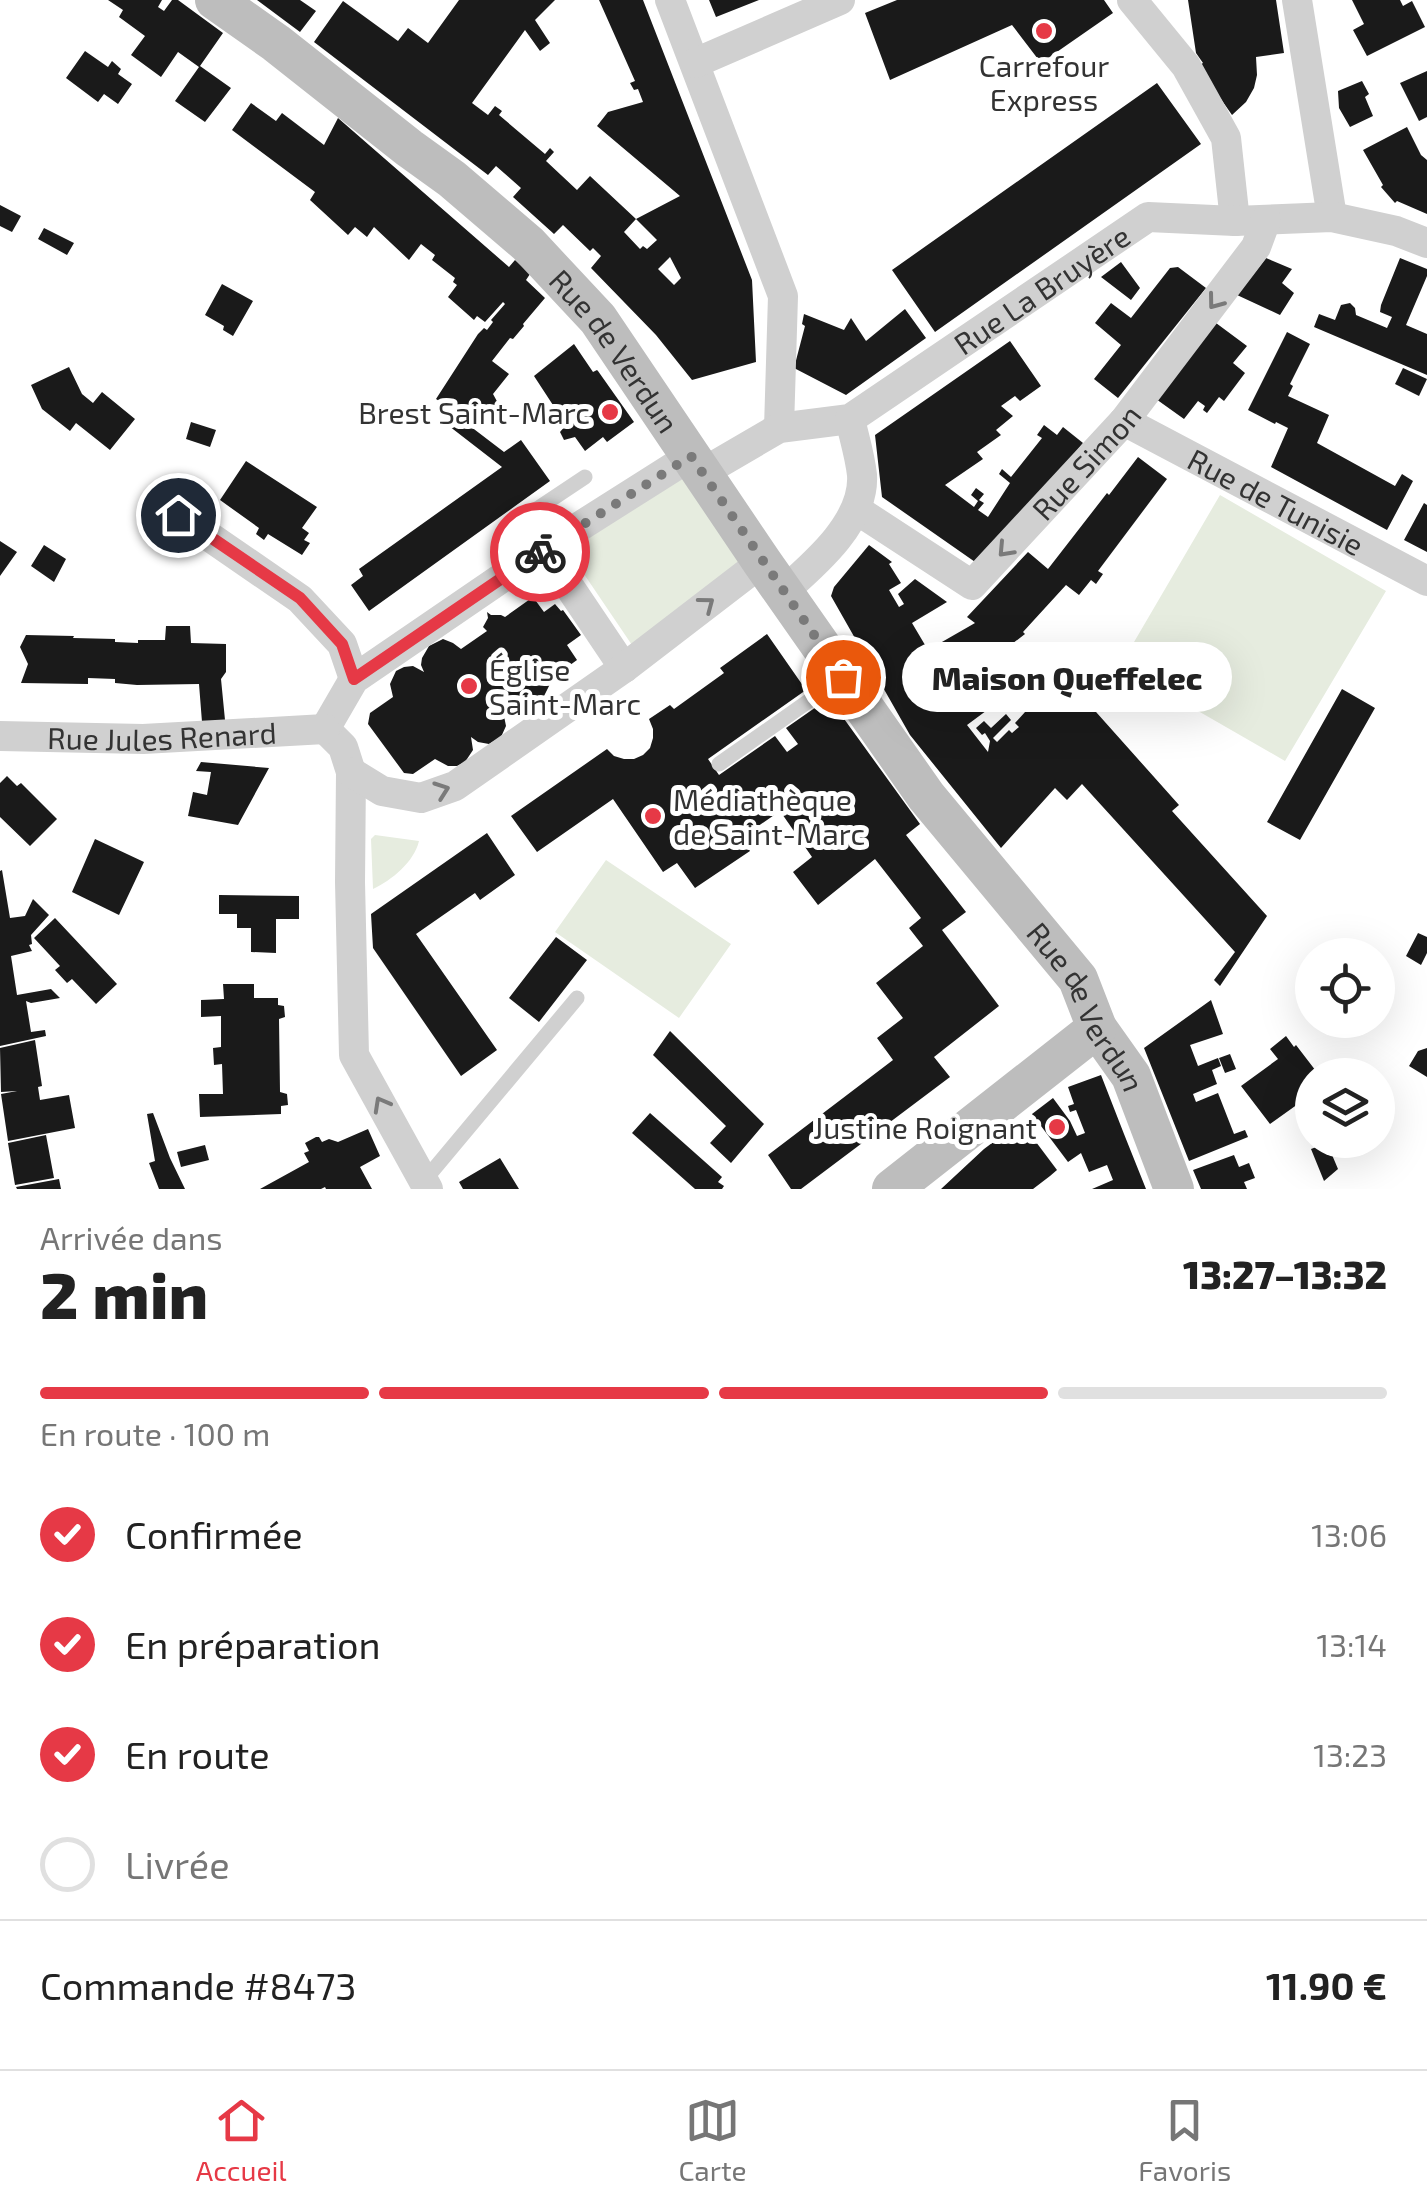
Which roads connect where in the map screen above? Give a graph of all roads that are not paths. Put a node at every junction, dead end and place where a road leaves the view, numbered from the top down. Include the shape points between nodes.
1 (215, 0) edge
2 (670, 0) edge
3 (840, 0) edge
4 (1132, 0) edge
5 (1297, 0) edge
6 (695, 63) junction
7 (1332, 217) junction
8 (1235, 220) junction
9 (1266, 220) junction
10 (1427, 244) edge
11 (850, 419) junction
12 (1124, 422) junction
13 (779, 428) junction
14 (696, 464) junction
15 (584, 476) dead end
16 (857, 510) junction
17 (178, 515) dead end
18 (544, 549) junction
19 (773, 576) junction
20 (1427, 581) edge
21 (624, 668) junction
22 (843, 677) junction
23 (354, 679) junction
24 (325, 729) junction
25 (0, 736) edge
26 (719, 764) dead end
27 (351, 772) junction
28 (577, 998) dead end
29 (1098, 1028) junction
30 (426, 1185) edge
31 (892, 1189) edge
32 (1174, 1189) edge

1 - 14 street, Rue de Verdun via 528,244 598,320
2 - 6 street
3 - 6 street
4 - 8 street via 1186,66 1226,138
5 - 7 street
6 - 13 street via 783,296
7 - 9 street, Rue La Bruyère
7 - 10 street, Rue La Bruyère
8 - 9 street, Rue La Bruyère
8 - 11 street, Rue La Bruyère via 1148,217
9 -> 12 street, Rue Simon via 1256,247
11 - 13 street
11 - 16 street via 862,477
12 -> 16 street, Rue Simon via 972,585
12 - 20 street, Rue de Tunisie
13 - 14 street
14 - 18 street
14 - 19 street, Rue de Verdun
15 - 18 lane via 531,512 534,536
16 - 19 street via 817,563
17 - 23 street via 300,598 342,644
18 - 21 street
18 - 23 street
21 -> 19 street
19 - 22 street, Rue de Verdun
27 -> 21 street via 382,791 421,798 455,786
22 - 26 lane
22 - 29 street, Rue de Verdun via 926,796 1078,979
23 - 24 street
24 - 25 street, Rue Jules Renard via 143,739
24 - 27 street via 343,747
30 -> 27 street via 354,1055
28 - 30 lane
29 - 31 street
29 - 32 street, Rue de Verdun via 1132,1076

